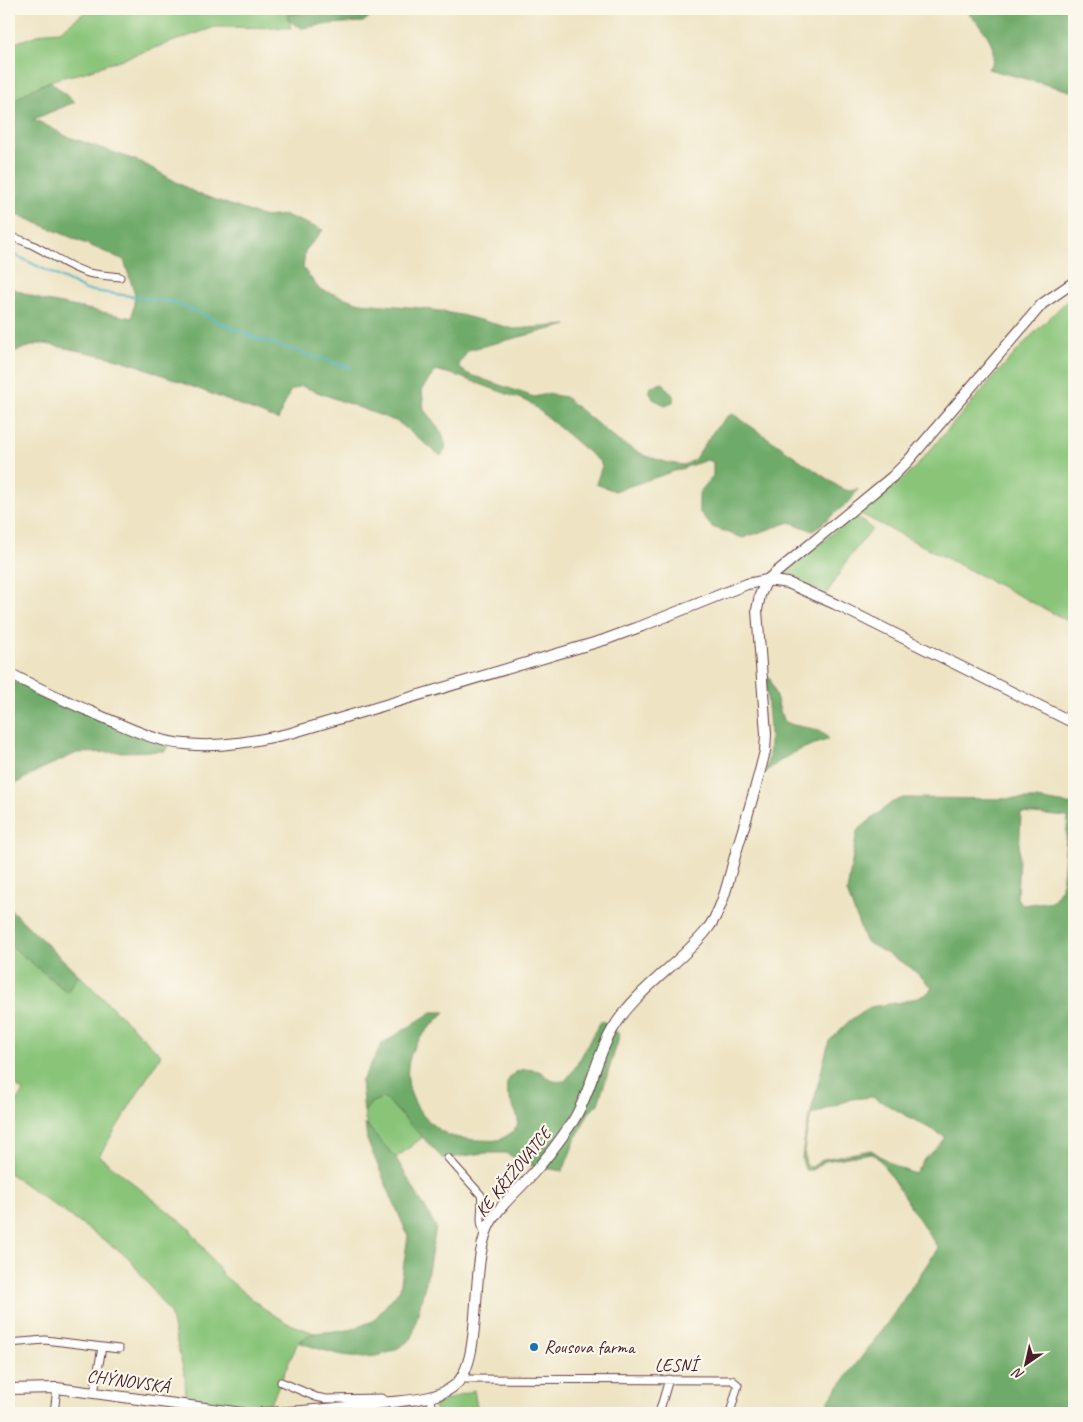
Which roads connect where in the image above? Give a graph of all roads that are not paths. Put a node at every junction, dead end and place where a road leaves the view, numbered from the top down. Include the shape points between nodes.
1 (9, 237) edge
2 (120, 277) dead end
3 (1074, 282) edge
4 (767, 580) junction
5 (9, 673) edge
6 (1074, 723) edge
7 (448, 1158) dead end
8 (485, 1233) junction
9 (9, 1343) edge
10 (102, 1347) junction
11 (119, 1349) dead end
12 (461, 1379) junction
13 (669, 1379) junction
14 (281, 1382) dead end
15 (57, 1388) junction
16 (9, 1389) edge
17 (94, 1393) junction
18 (430, 1397) junction
19 (387, 1402) junction
20 (185, 1410) edge
21 (54, 1413) edge
22 (242, 1413) edge
23 (262, 1413) edge
24 (292, 1413) edge
25 (434, 1413) edge
26 (659, 1413) edge
27 (730, 1413) edge

1 - 2 street via 37,247 88,273
3 - 4 street via 1042,304 892,477
4 - 5 street via 746,584 604,640 291,733 232,744 184,744 156,738 48,694
4 - 6 street via 788,583 835,604
4 - 8 street, KE KŘIŽOVATCE via 757,610 765,751 719,907 708,929 692,948 628,1008 616,1024 574,1120 539,1167 493,1217
7 - 8 street via 481,1195 480,1222
8 - 12 street, KE KŘIŽOVATCE via 470,1355
9 - 10 street via 45,1340
10 - 11 street
10 - 17 street
12 - 13 street, LESNÍ
12 - 18 street via 450,1389
13 - 26 street
13 - 27 street, LESNÍ via 732,1380 738,1385
14 - 19 street via 326,1399 381,1398
15 - 16 street, CHÝNOVSKÁ
15 - 17 street, CHÝNOVSKÁ
15 - 21 street
17 - 20 street, CHÝNOVSKÁ
18 - 19 street
18 - 25 street
19 - 24 street
20 - 22 street, CHÝNOVSKÁ
23 - 24 street

